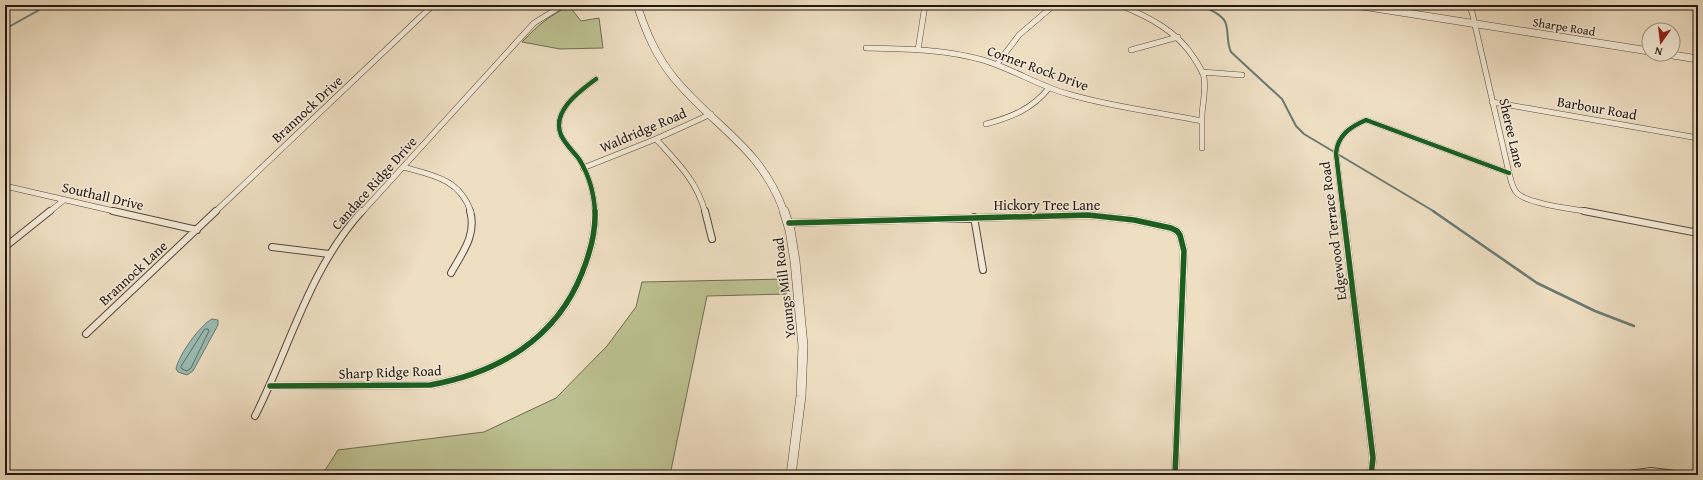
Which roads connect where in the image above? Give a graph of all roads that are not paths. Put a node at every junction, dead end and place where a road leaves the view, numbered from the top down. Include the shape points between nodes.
1 (433, 5) edge
2 (563, 5) edge
3 (637, 5) edge
4 (925, 5) edge
5 (1054, 5) edge
6 (1120, 5) edge
7 (1356, 5) edge
8 (1468, 5) edge
9 (1474, 24) junction
10 (1178, 37) junction
11 (866, 48) dead end
12 (918, 50) junction
13 (1131, 50) dead end
14 (1641, 50) edge
15 (1681, 56) edge
16 (1698, 59) edge
17 (996, 64) junction
18 (1202, 72) junction
19 (1242, 75) dead end
20 (596, 80) dead end
21 (1049, 88) junction
22 (1492, 102) junction
23 (712, 114) junction
24 (1202, 120) junction
25 (986, 124) dead end
26 (1698, 138) edge
27 (656, 139) junction
28 (1202, 148) dead end
29 (403, 167) junction
30 (584, 168) junction
31 (1509, 173) junction
32 (5, 186) edge
33 (64, 200) junction
34 (974, 217) junction
35 (789, 223) junction
36 (197, 230) junction
37 (1698, 232) edge
38 (712, 238) dead end
39 (5, 247) edge
40 (272, 247) dead end
41 (329, 254) junction
42 (983, 270) dead end
43 (452, 273) dead end
44 (86, 334) dead end
45 (270, 386) junction
46 (255, 416) dead end
47 (791, 475) edge
48 (1175, 475) edge
49 (1371, 475) edge
50 (1621, 475) edge
51 (1684, 475) edge

1 - 36 street, Brannock Drive
2 - 29 street, Candace Ridge Drive via 534,24
3 - 23 street, Youngs Mill Road via 647,34 665,67
4 - 12 street
5 - 17 street via 1019,35
6 - 10 street via 1140,13
7 - 9 street, Sharpe Road
8 - 9 street, Sheree Lane
9 - 14 street, Sharpe Road
9 - 22 street, Sheree Lane
10 - 13 street
10 - 18 street via 1191,52
11 - 12 street, Corner Rock Drive
12 - 17 street, Corner Rock Drive via 974,57
15 - 16 street
17 - 21 street, Corner Rock Drive
18 - 19 street
18 - 24 street
20 - 30 street, Sharp Ridge Road via 567,104 561,114 559,126 561,136
21 - 24 street, Corner Rock Drive via 1105,104
21 - 25 street via 1038,103 1030,108 1011,118
22 - 26 street, Barbour Road
22 - 31 street, Sheree Lane
23 - 27 street, Waldridge Road
23 - 35 street, Youngs Mill Road via 758,162 776,190
24 - 28 street
27 - 30 street, Waldridge Road
27 - 38 street via 687,172 702,199
29 - 41 street, Candace Ridge Drive via 355,219
29 - 43 street via 441,178 456,186 467,199 473,217 472,228
30 - 45 street, Sharp Ridge Road via 589,179 595,210 592,243 580,277 570,298 554,320 534,341 514,355 478,373 431,385
31 - 37 street, Sheree Lane via 1513,188 1520,196 1529,200
31 - 49 street, Edgewood Terrace Road via 1366,120 1346,130 1337,143 1336,153 1373,458
32 - 33 street, Southall Drive
33 - 36 street, Southall Drive
33 - 39 street
34 - 35 street, Hickory Tree Lane
34 - 42 street
34 - 48 street, Hickory Tree Lane via 1100,216 1177,231 1183,241 1184,251
35 - 47 street, Youngs Mill Road via 800,302 803,353 802,392
36 - 44 street, Brannock Lane
40 - 41 street
41 - 45 street, Candace Ridge Drive via 312,286
45 - 46 street, Candace Ridge Drive
50 - 51 street via 1651,471

